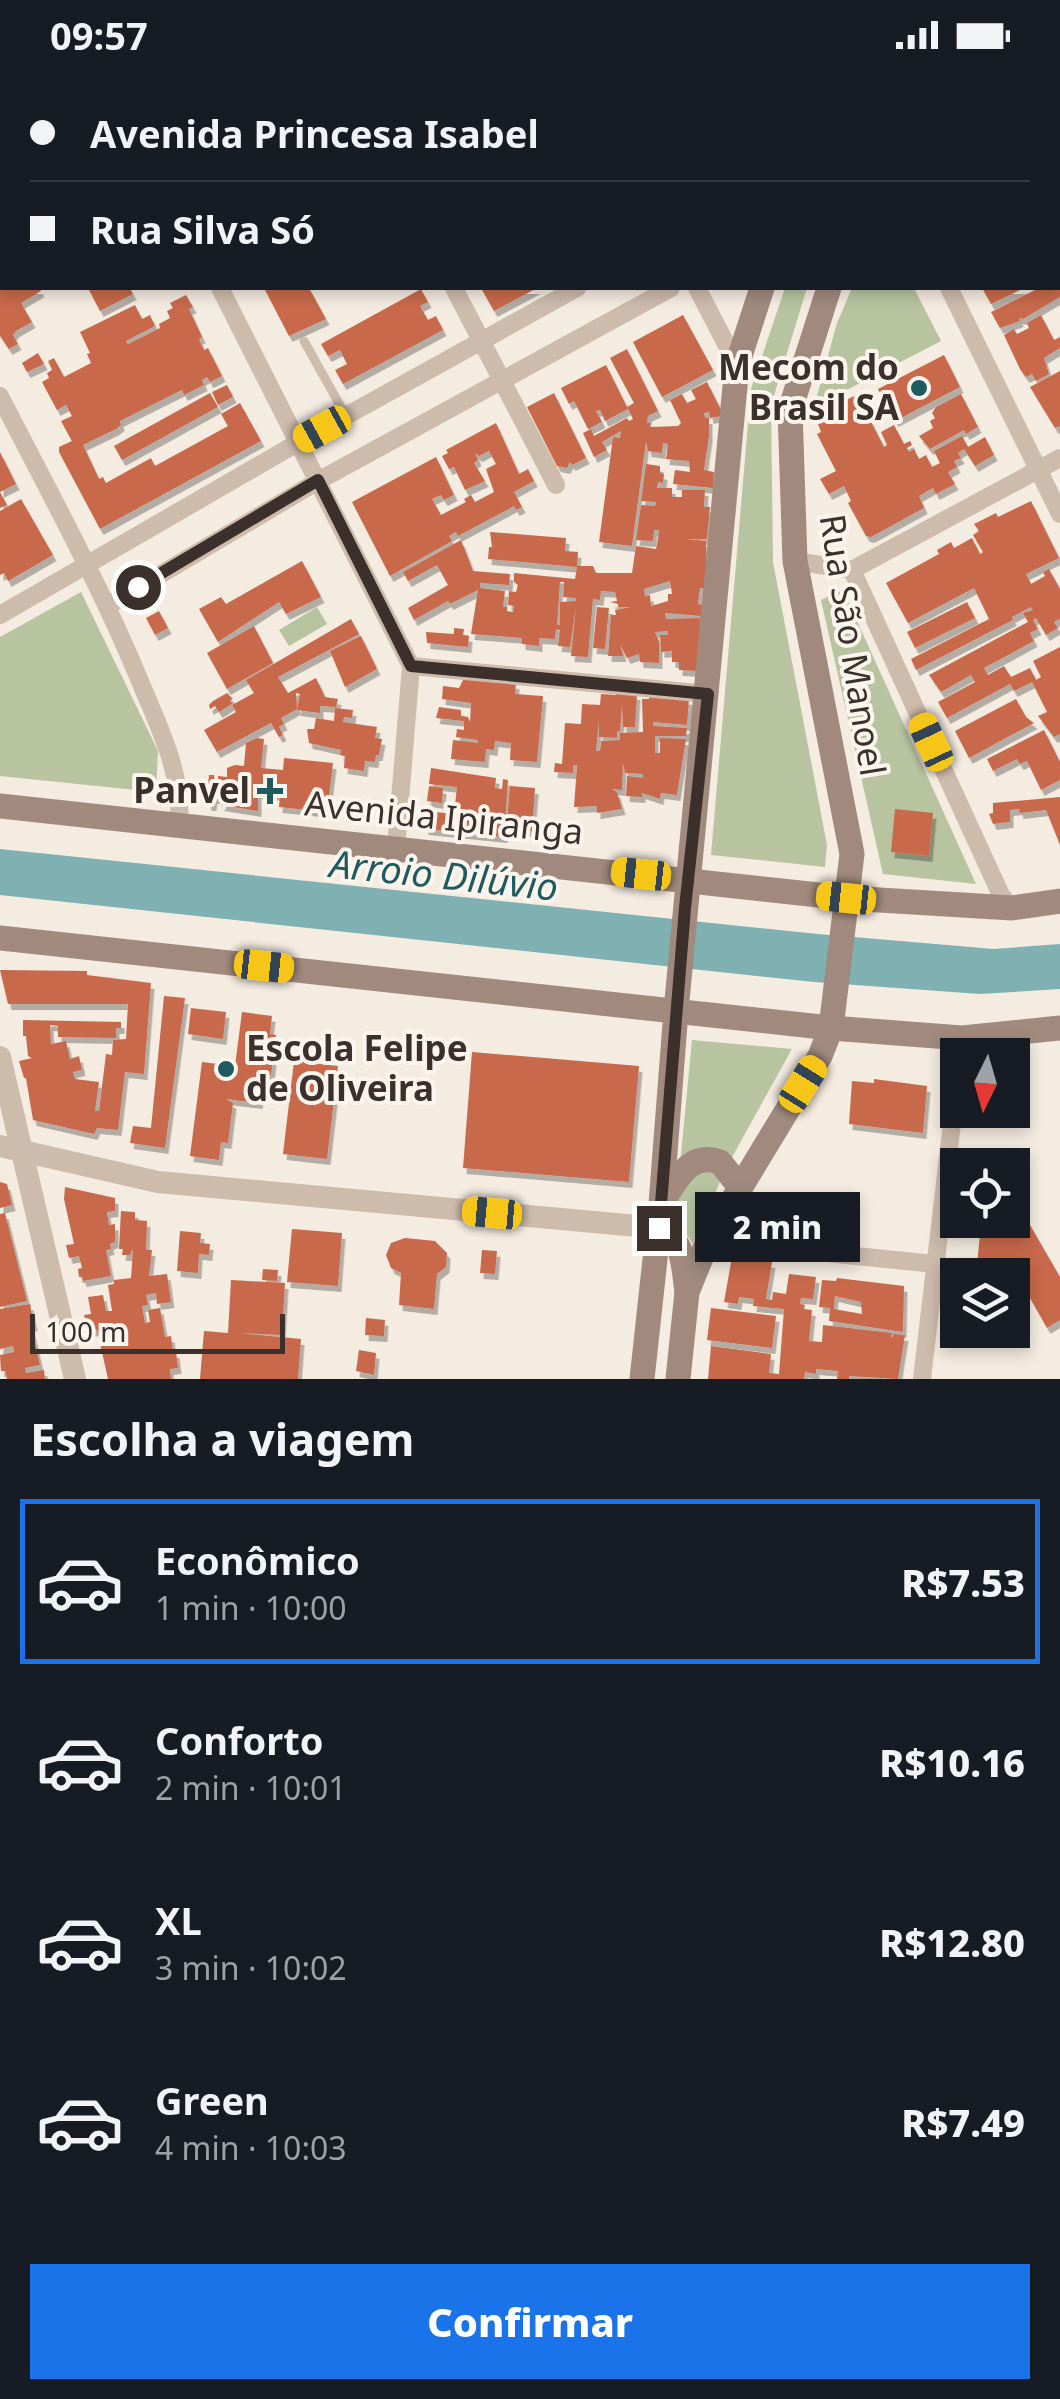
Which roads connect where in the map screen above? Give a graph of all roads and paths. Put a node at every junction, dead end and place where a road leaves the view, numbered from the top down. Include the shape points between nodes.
1 (221, 290) edge
2 (455, 290) edge
3 (573, 290) edge
4 (667, 290) edge
5 (699, 290) edge
6 (761, 290) edge
7 (828, 290) edge
8 (950, 290) edge
9 (304, 341) dead end
10 (481, 341) junction
11 (736, 366) junction
12 (502, 381) junction
13 (0, 396) edge
14 (346, 416) junction
15 (299, 442) junction
16 (1060, 458) edge
17 (1038, 470) junction
18 (318, 480) junction
19 (556, 484) dead end
20 (1060, 514) edge
21 (794, 560) junction
22 (86, 566) junction
23 (852, 570) junction
24 (108, 605) junction
25 (0, 615) edge
26 (411, 666) junction
27 (708, 694) junction
28 (0, 806) edge
29 (179, 826) junction
30 (693, 830) junction
31 (396, 849) junction
32 (641, 874) junction
33 (688, 879) junction
34 (846, 898) junction
35 (1060, 901) edge
36 (1012, 908) junction
37 (0, 938) edge
38 (676, 1011) junction
39 (831, 1028) junction
40 (1060, 1028) edge
41 (1005, 1038) edge
42 (940, 1043) edge
43 (0, 1057) edge
44 (951, 1128) edge
45 (0, 1146) edge
46 (23, 1152) junction
47 (739, 1186) junction
48 (660, 1216) junction
49 (708, 1241) junction
50 (935, 1264) junction
51 (686, 1292) junction
52 (75, 1379) edge
53 (642, 1379) edge
54 (678, 1379) edge
55 (922, 1379) edge

1 - 15 street
2 - 10 street
3 - 10 street
4 - 12 street
5 - 11 street
6 - 11 main road
7 - 21 main road, Rua São Manoel via 790,410
8 - 17 street
9 - 14 lane
10 - 12 street
10 - 14 street
11 - 27 main road
12 - 18 street
12 - 19 street
13 - 22 street
14 - 15 street
15 - 18 street
15 - 22 street
16 - 17 street
17 - 20 street
17 - 23 street
18 - 24 street
18 - 26 street
21 - 23 street
21 - 34 main road, Rua São Manoel via 852,854
22 - 24 street
22 - 25 street
23 - 36 street, Rua São Manoel
24 - 29 street via 169,752 181,801
26 - 27 street
26 - 31 street
27 - 30 main road
28 - 29 main road, Avenida Ipiranga
29 - 31 main road, Avenida Ipiranga
30 - 32 main road via 676,851
30 - 33 main road
31 - 32 main road, Avenida Ipiranga
32 - 33 main road, Avenida Ipiranga
33 - 34 main road, Avenida Ipiranga
33 - 38 main road
34 - 36 main road, Avenida Ipiranga
34 - 39 main road, Rua São Manoel
35 - 36 main road, Avenida Ipiranga
37 - 38 main road
38 - 39 main road
38 - 48 main road
39 - 42 main road
39 - 47 main road, Rua São Manoel
40 - 41 main road
43 - 46 street
44 - 50 street
45 - 46 street
46 - 48 street via 158,1182
46 - 52 street
47 - 48 main road via 720,1162 702,1159 686,1168
47 - 49 main road, Rua São Manoel
48 - 51 main road via 680,1248
48 - 53 main road
49 - 50 street
49 - 51 main road, Rua São Manoel
50 - 55 street
51 - 54 main road

